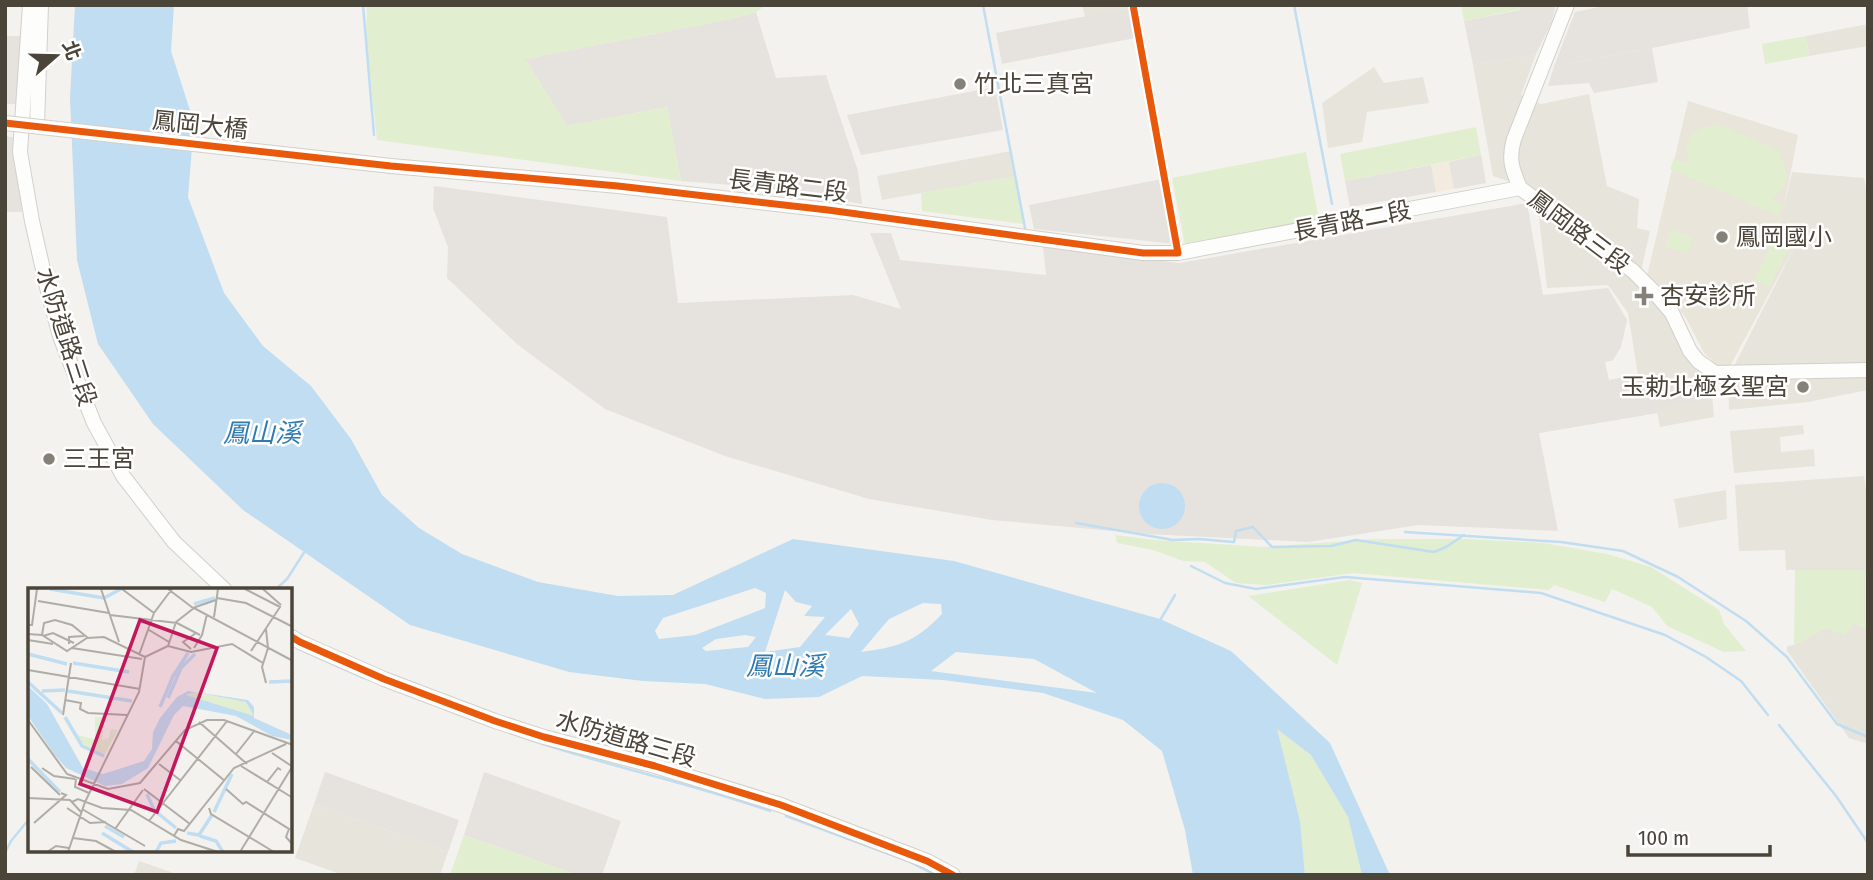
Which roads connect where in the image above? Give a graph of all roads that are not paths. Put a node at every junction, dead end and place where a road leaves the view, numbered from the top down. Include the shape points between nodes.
1 (30, 5) edge
2 (41, 5) edge
3 (1567, 5) edge
4 (5, 122) edge
5 (29, 125) junction
6 (391, 166) joint
7 (1520, 188) junction
8 (1868, 370) edge
9 (223, 588) edge
10 (292, 637) edge
11 (953, 875) edge

1 - 5 street
2 - 5 street
3 - 7 street, 鳳岡路三段 via 1510,151
4 - 5 street, 鳳岡大橋, bridge
5 - 6 street, 鳳岡大橋, bridge
5 - 9 street, 水防道路三段 via 20,152 32,221 61,339 94,423 123,476 174,542
6 - 7 street, 長青路二段 via 815,208 1143,253 1178,253
7 - 8 street, 鳳岡路三段 via 1633,271 1672,313 1698,362 1715,373
10 - 11 street, 水防道路三段 via 384,679 495,721 781,805

